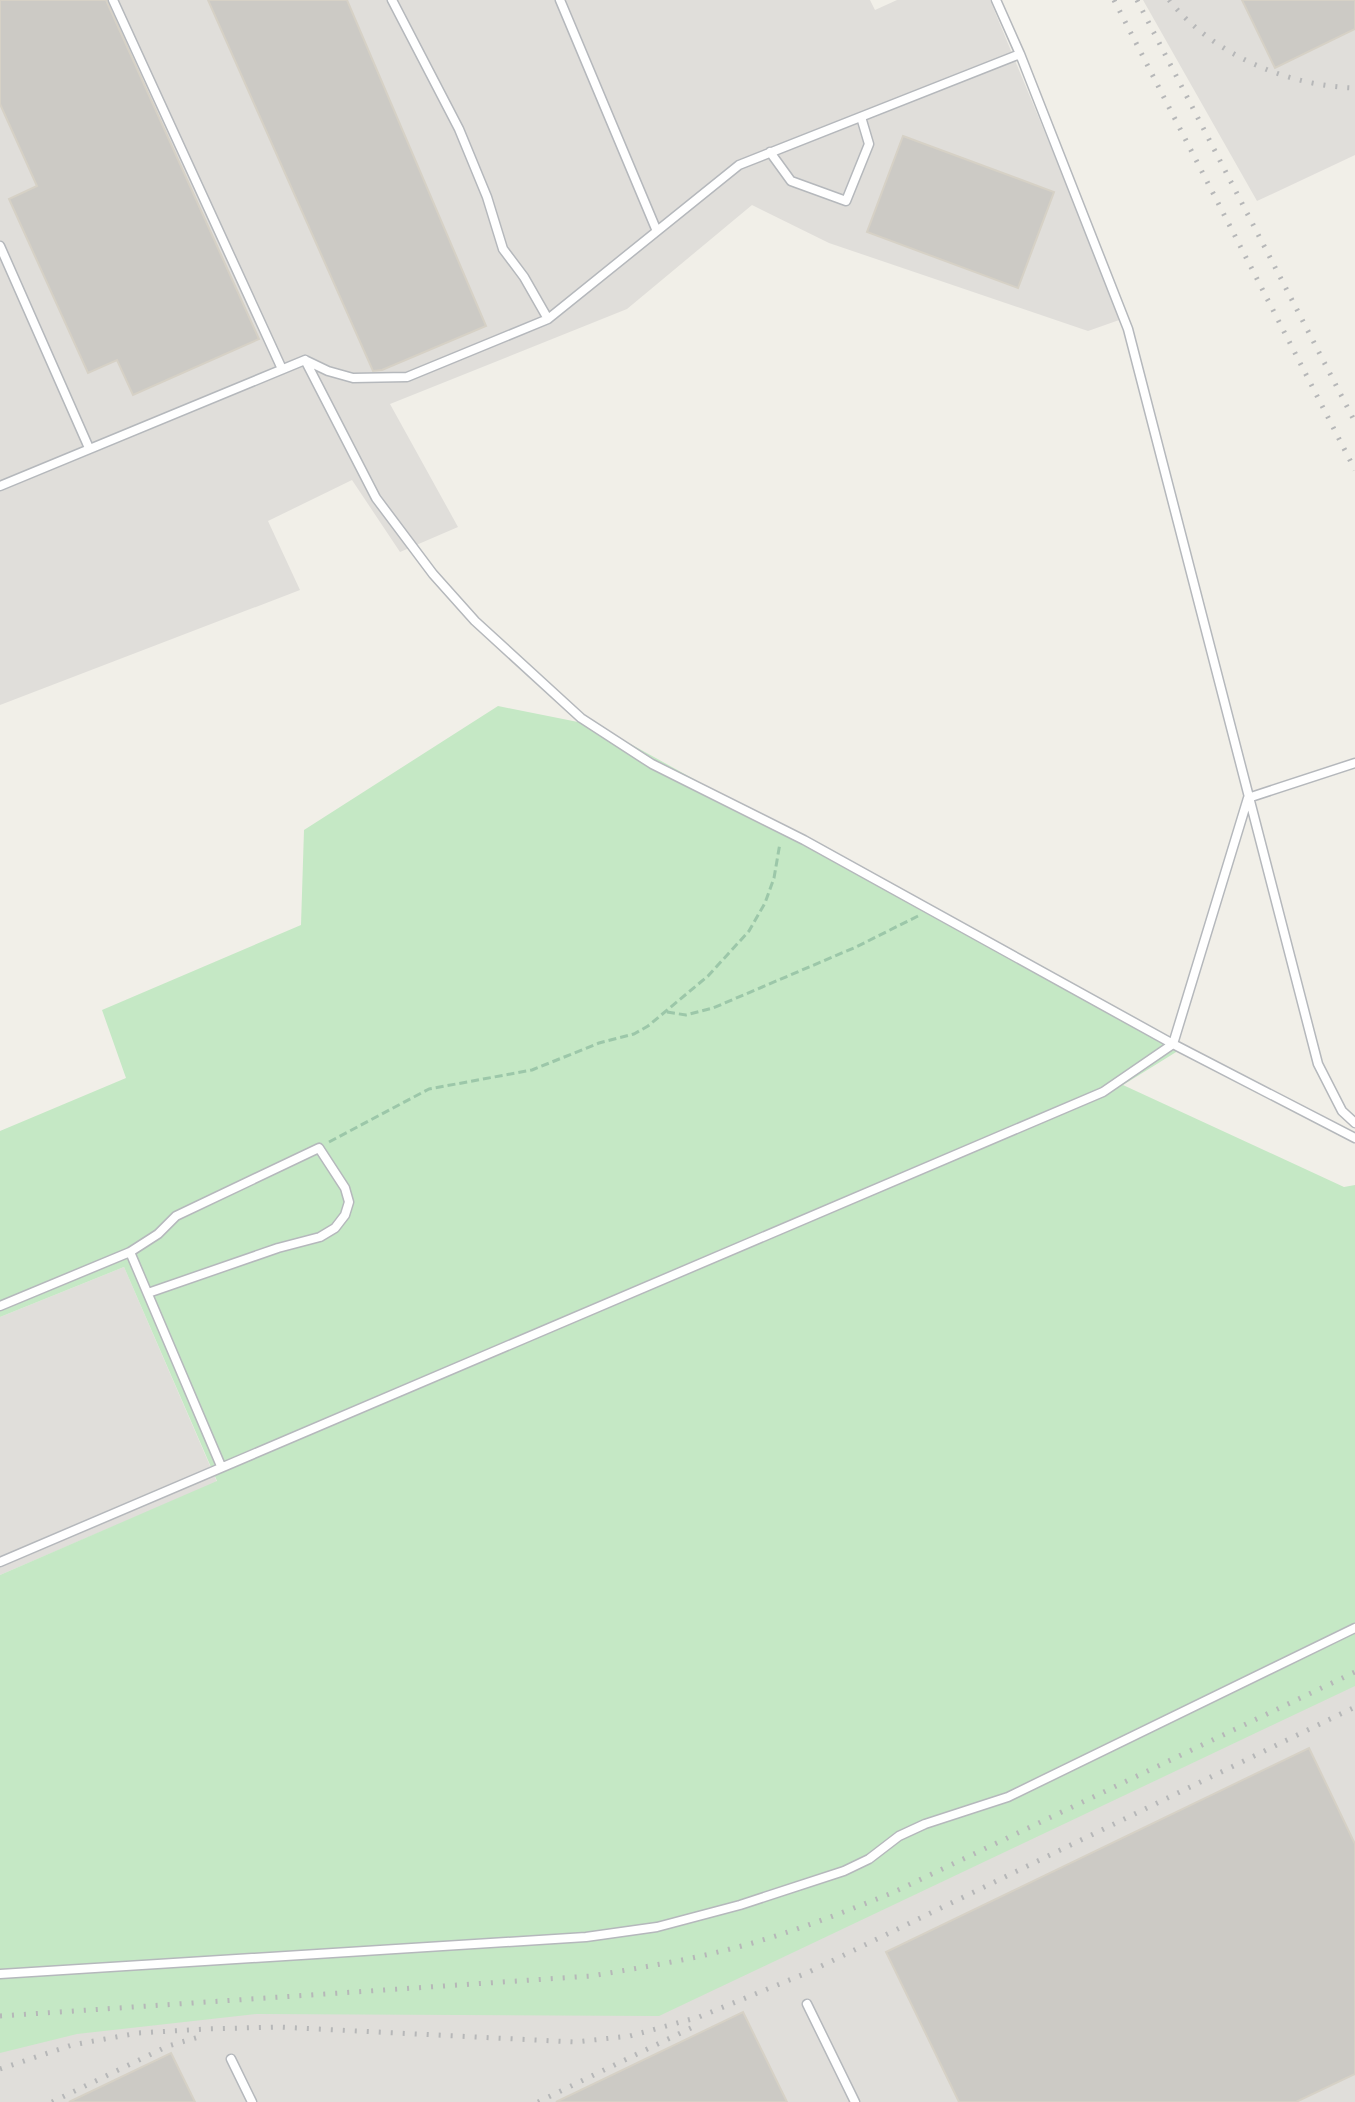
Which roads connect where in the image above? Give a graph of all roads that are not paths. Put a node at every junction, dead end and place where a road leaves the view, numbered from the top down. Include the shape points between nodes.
1 (113, 0) edge
2 (392, 0) edge
3 (560, 0) edge
4 (996, 0) edge
5 (1020, 54) junction
6 (861, 117) junction
7 (770, 152) junction
8 (656, 229) junction
9 (0, 246) edge
10 (5, 266) edge
11 (548, 319) junction
12 (305, 360) junction
13 (282, 369) junction
14 (89, 448) junction
15 (0, 486) edge
16 (1355, 763) edge
17 (1248, 798) junction
18 (1173, 1044) junction
19 (1355, 1123) edge
20 (1355, 1138) edge
21 (130, 1252) junction
22 (148, 1293) junction
23 (0, 1306) edge
24 (221, 1466) junction
25 (0, 1562) edge
26 (1355, 1628) edge
27 (0, 1974) edge
28 (807, 2004) dead end
29 (231, 2059) dead end
30 (252, 2102) edge
31 (855, 2102) edge

1 - 13 lane
2 - 11 lane via 459,129 503,249
3 - 8 lane
4 - 5 lane
5 - 6 lane
5 - 17 lane via 1128,329
6 - 7 lane
6 - 7 lane via 869,144 846,201 791,181
7 - 8 lane via 739,165
8 - 11 lane
9 - 10 lane
10 - 14 lane
11 - 12 lane via 407,377 353,378
12 - 13 lane
12 - 18 lane via 376,498 433,574 475,621 581,718 652,764
13 - 14 lane
14 - 15 lane
16 - 17 lane
17 - 18 lane
17 - 19 lane via 1318,1064 1342,1111
18 - 20 lane
18 - 24 lane via 1103,1092
21 - 22 lane
21 - 22 lane via 176,1216 319,1148 345,1188 345,1215 320,1237
21 - 23 lane
22 - 24 lane
24 - 25 lane
26 - 27 lane via 1008,1797 899,1836 844,1871 657,1927 464,1946
28 - 31 lane
29 - 30 lane

